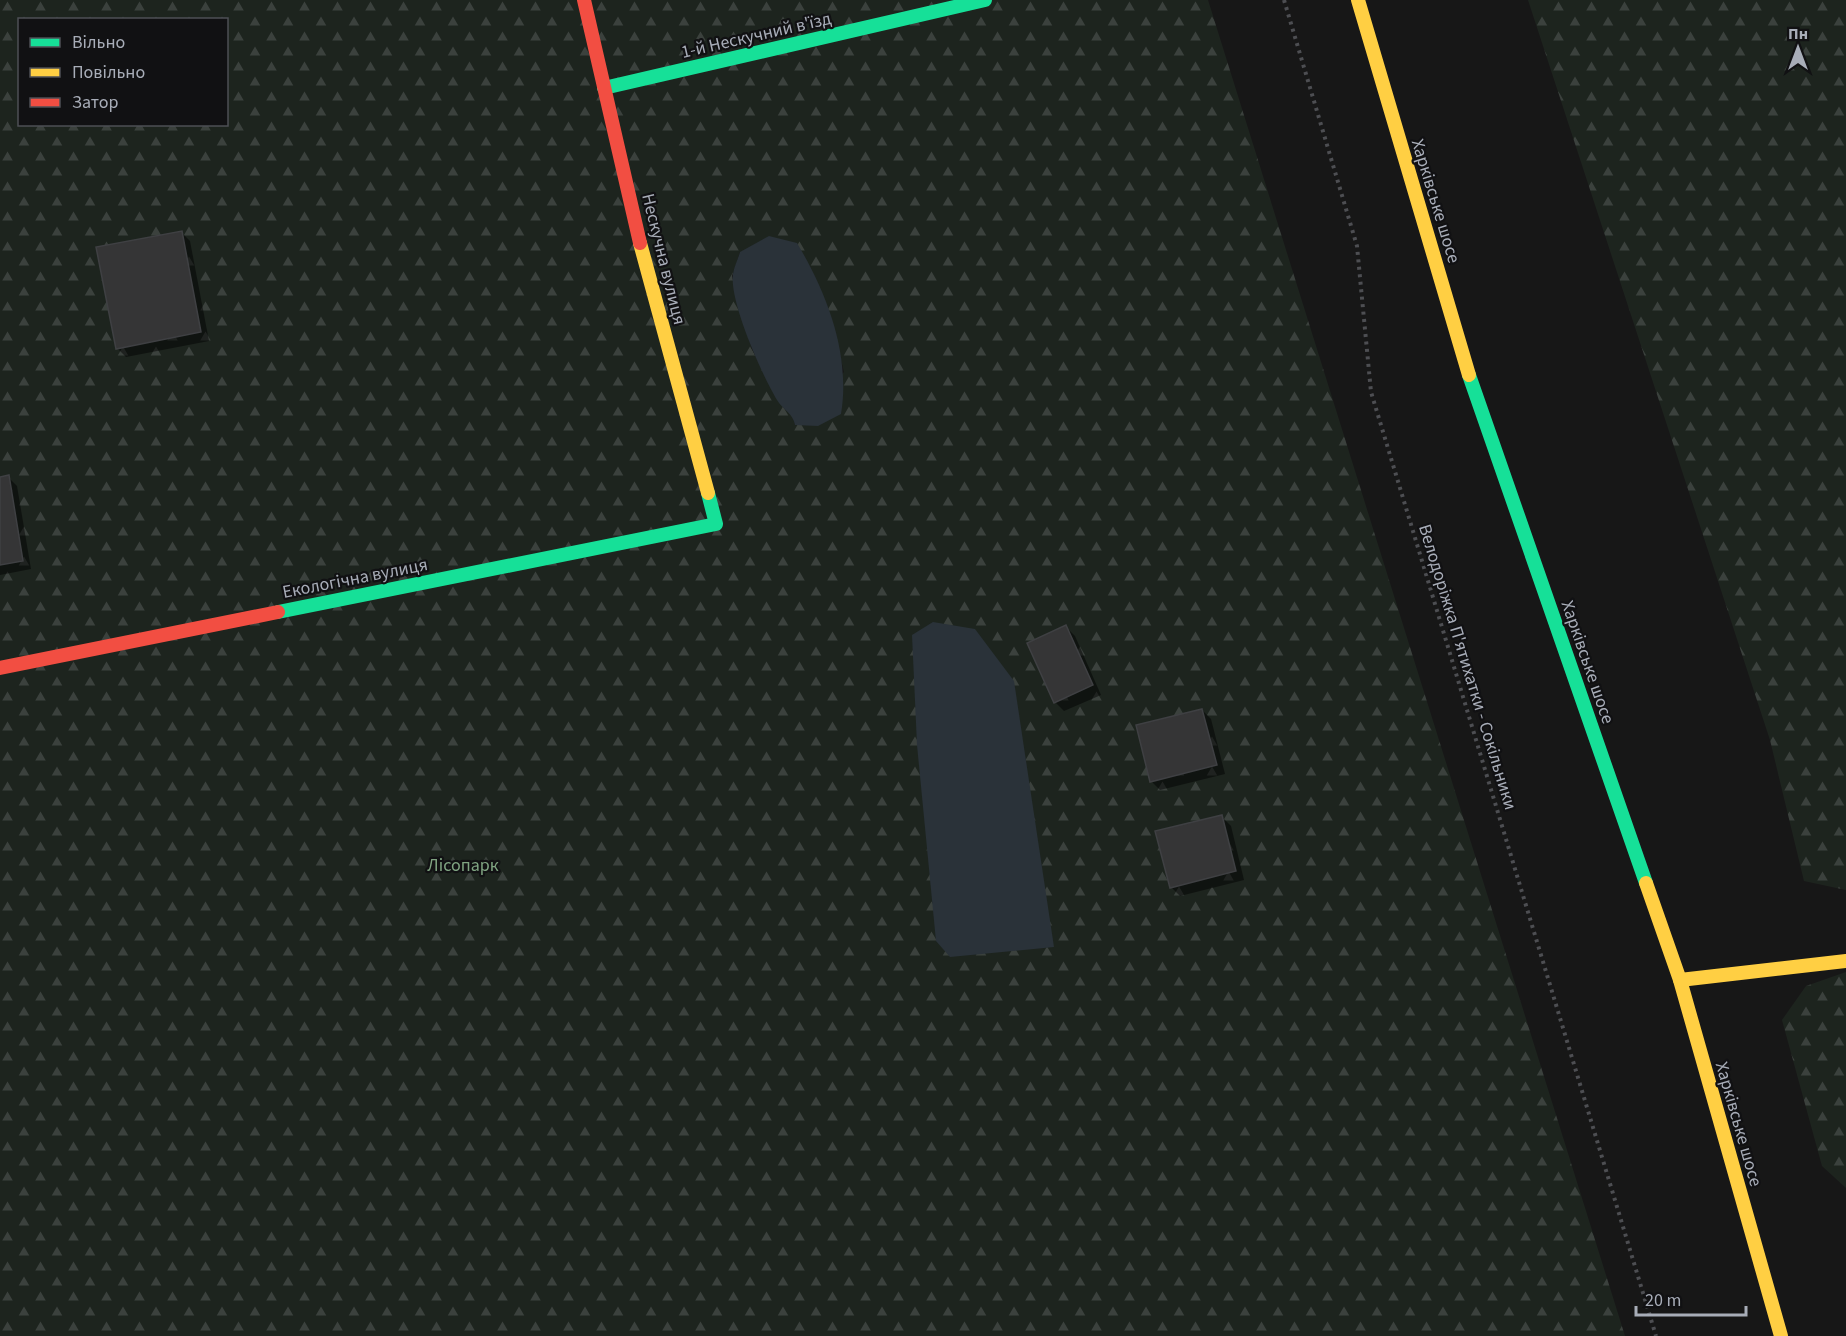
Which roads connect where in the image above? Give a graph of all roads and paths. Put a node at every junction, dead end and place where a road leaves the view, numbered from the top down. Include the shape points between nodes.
1 (584, 0) edge
2 (985, 0) edge
3 (1284, 0) edge
4 (1358, 0) edge
5 (604, 88) junction
6 (716, 524) joint
7 (0, 668) edge
8 (1846, 961) edge
9 (1680, 980) junction
10 (1656, 1336) edge
11 (1781, 1336) edge

1 - 5 street, Нескучна вулиця
2 - 5 street, 1-й Нескучний в'їзд
3 - 10 path, Велодоріжка П'ятихатки - Сокільники via 1357,246 1371,392
4 - 9 street, Харківське шосе via 1469,374
5 - 6 street, Нескучна вулиця via 640,242
6 - 7 street, Екологічна вулиця
8 - 9 street
9 - 11 street, Харківське шосе

